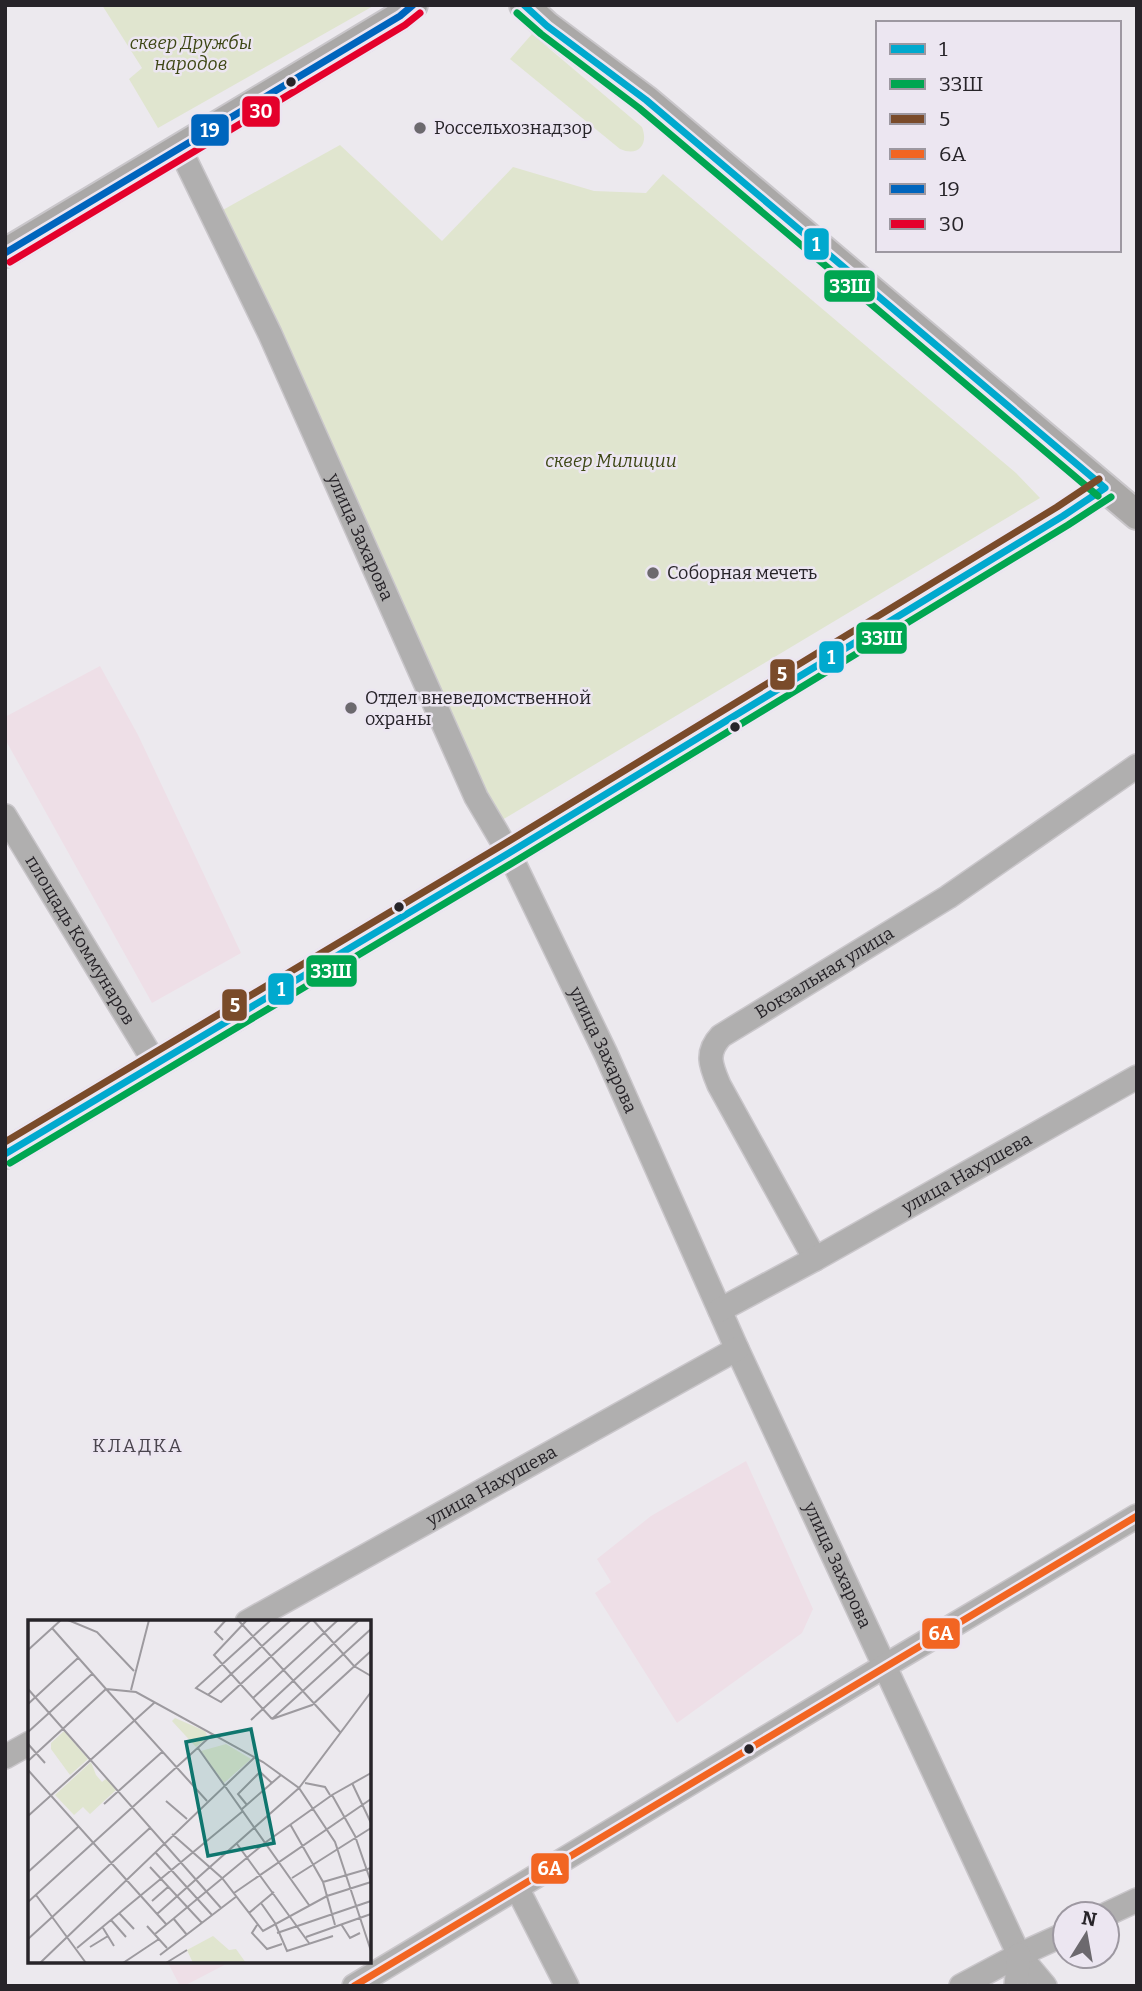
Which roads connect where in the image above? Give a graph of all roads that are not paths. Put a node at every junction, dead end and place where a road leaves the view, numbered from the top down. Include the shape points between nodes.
1 (414, 5) edge
2 (524, 5) edge
3 (179, 147) junction
4 (5, 253) edge
5 (1105, 488) junction
6 (1137, 515) edge
7 (1137, 766) edge
8 (5, 816) edge
9 (509, 853) junction
10 (156, 1063) junction
11 (1137, 1077) edge
12 (5, 1154) edge
13 (816, 1259) junction
14 (720, 1310) junction
15 (737, 1349) junction
16 (1137, 1516) edge
17 (251, 1620) edge
18 (885, 1666) junction
19 (28, 1744) edge
20 (5, 1757) edge
21 (517, 1888) junction
22 (1137, 1899) edge
23 (1121, 1907) edge
24 (1051, 1940) edge
25 (1019, 1955) junction
26 (354, 1986) edge
27 (567, 1986) edge
28 (961, 1986) edge
29 (1016, 1986) edge
30 (1045, 1986) edge

1 - 3 main road
2 - 5 main road via 646,100
3 - 4 main road
3 - 9 street, улица Захарова via 275,346 476,797
5 - 6 main road
5 - 9 main road
7 - 13 street, Вокзальная улица via 948,897 714,1044 710,1064 719,1085
8 - 10 street, площадь Коммунаров
9 - 10 main road
9 - 14 street, улица Захарова via 606,1054
10 - 12 main road
11 - 13 street, улица Нахушева
13 - 14 street, улица Нахушева
14 - 15 street, улица Захарова
15 - 17 street, улица Нахушева
15 - 18 street, улица Захарова
16 - 18 street
18 - 21 street
18 - 25 street, улица Захарова
19 - 20 street
21 - 26 street
21 - 27 street
22 - 23 street
24 - 25 street
25 - 28 street
25 - 29 street
25 - 30 street, улица Захарова

